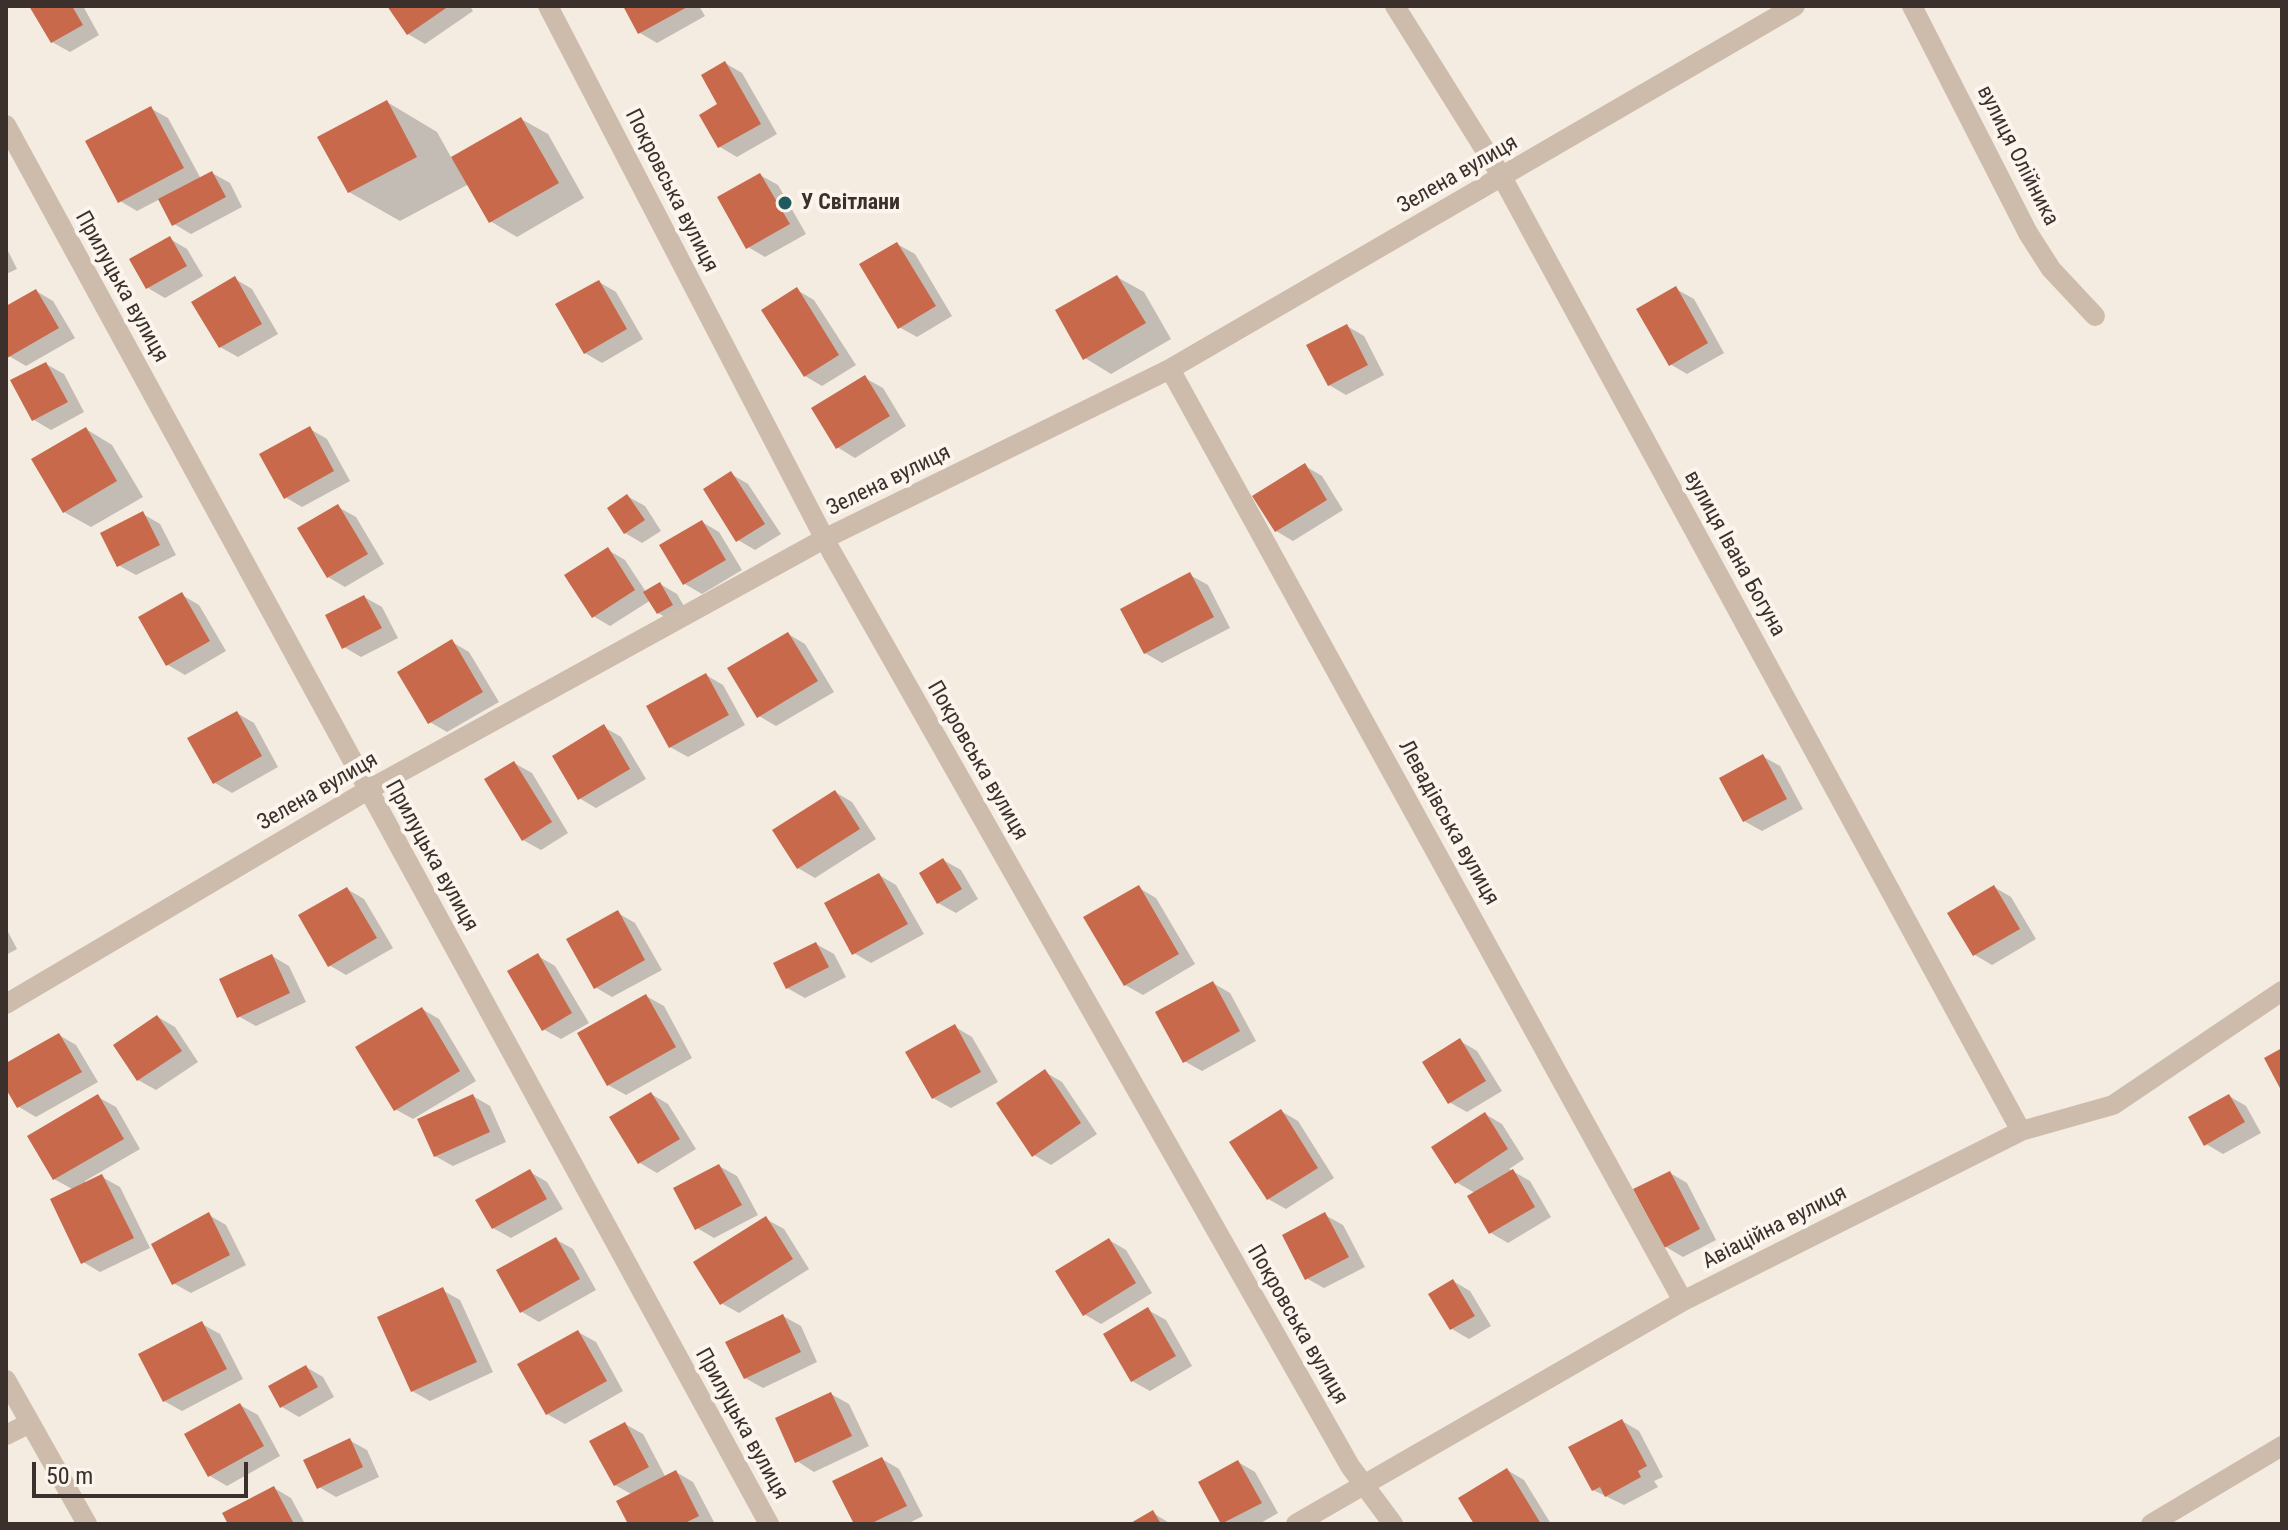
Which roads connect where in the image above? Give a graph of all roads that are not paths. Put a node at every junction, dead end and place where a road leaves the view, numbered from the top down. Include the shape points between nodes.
1 (548, 6) edge
2 (1395, 6) edge
3 (1795, 6) edge
4 (1912, 6) edge
5 (6, 125) edge
6 (1502, 177) junction
7 (2095, 316) dead end
8 (1170, 369) junction
9 (824, 539) junction
10 (368, 790) junction
11 (2282, 991) edge
12 (6, 1004) edge
13 (2021, 1131) junction
14 (1683, 1301) junction
15 (6, 1380) edge
16 (30, 1423) junction
17 (6, 1435) edge
18 (2282, 1446) edge
19 (1365, 1486) junction
20 (87, 1524) edge
21 (769, 1524) edge
22 (1296, 1524) edge
23 (1393, 1524) edge
24 (2151, 1524) edge

1 - 9 street, Покровська вулиця
2 - 6 street, вулиця Івана Богуна
3 - 6 street, Зелена вулиця
4 - 7 street, вулиця Олійника via 2028,233 2051,269
5 - 10 street, Прилуцька вулиця
6 - 8 street, Зелена вулиця
6 - 13 street, вулиця Івана Богуна
8 - 9 street, Зелена вулиця
8 - 14 street, Левадівська вулиця
9 - 10 street, Зелена вулиця
9 - 19 street, Покровська вулиця
10 - 12 street, Зелена вулиця
10 - 21 street, Прилуцька вулиця
11 - 13 street, Авіаційна вулиця via 2113,1105
13 - 14 street, Авіаційна вулиця
14 - 19 street, Авіаційна вулиця
15 - 16 street
16 - 17 street
16 - 20 street
18 - 24 street
19 - 22 street, Авіаційна вулиця
19 - 23 street, Покровська вулиця

